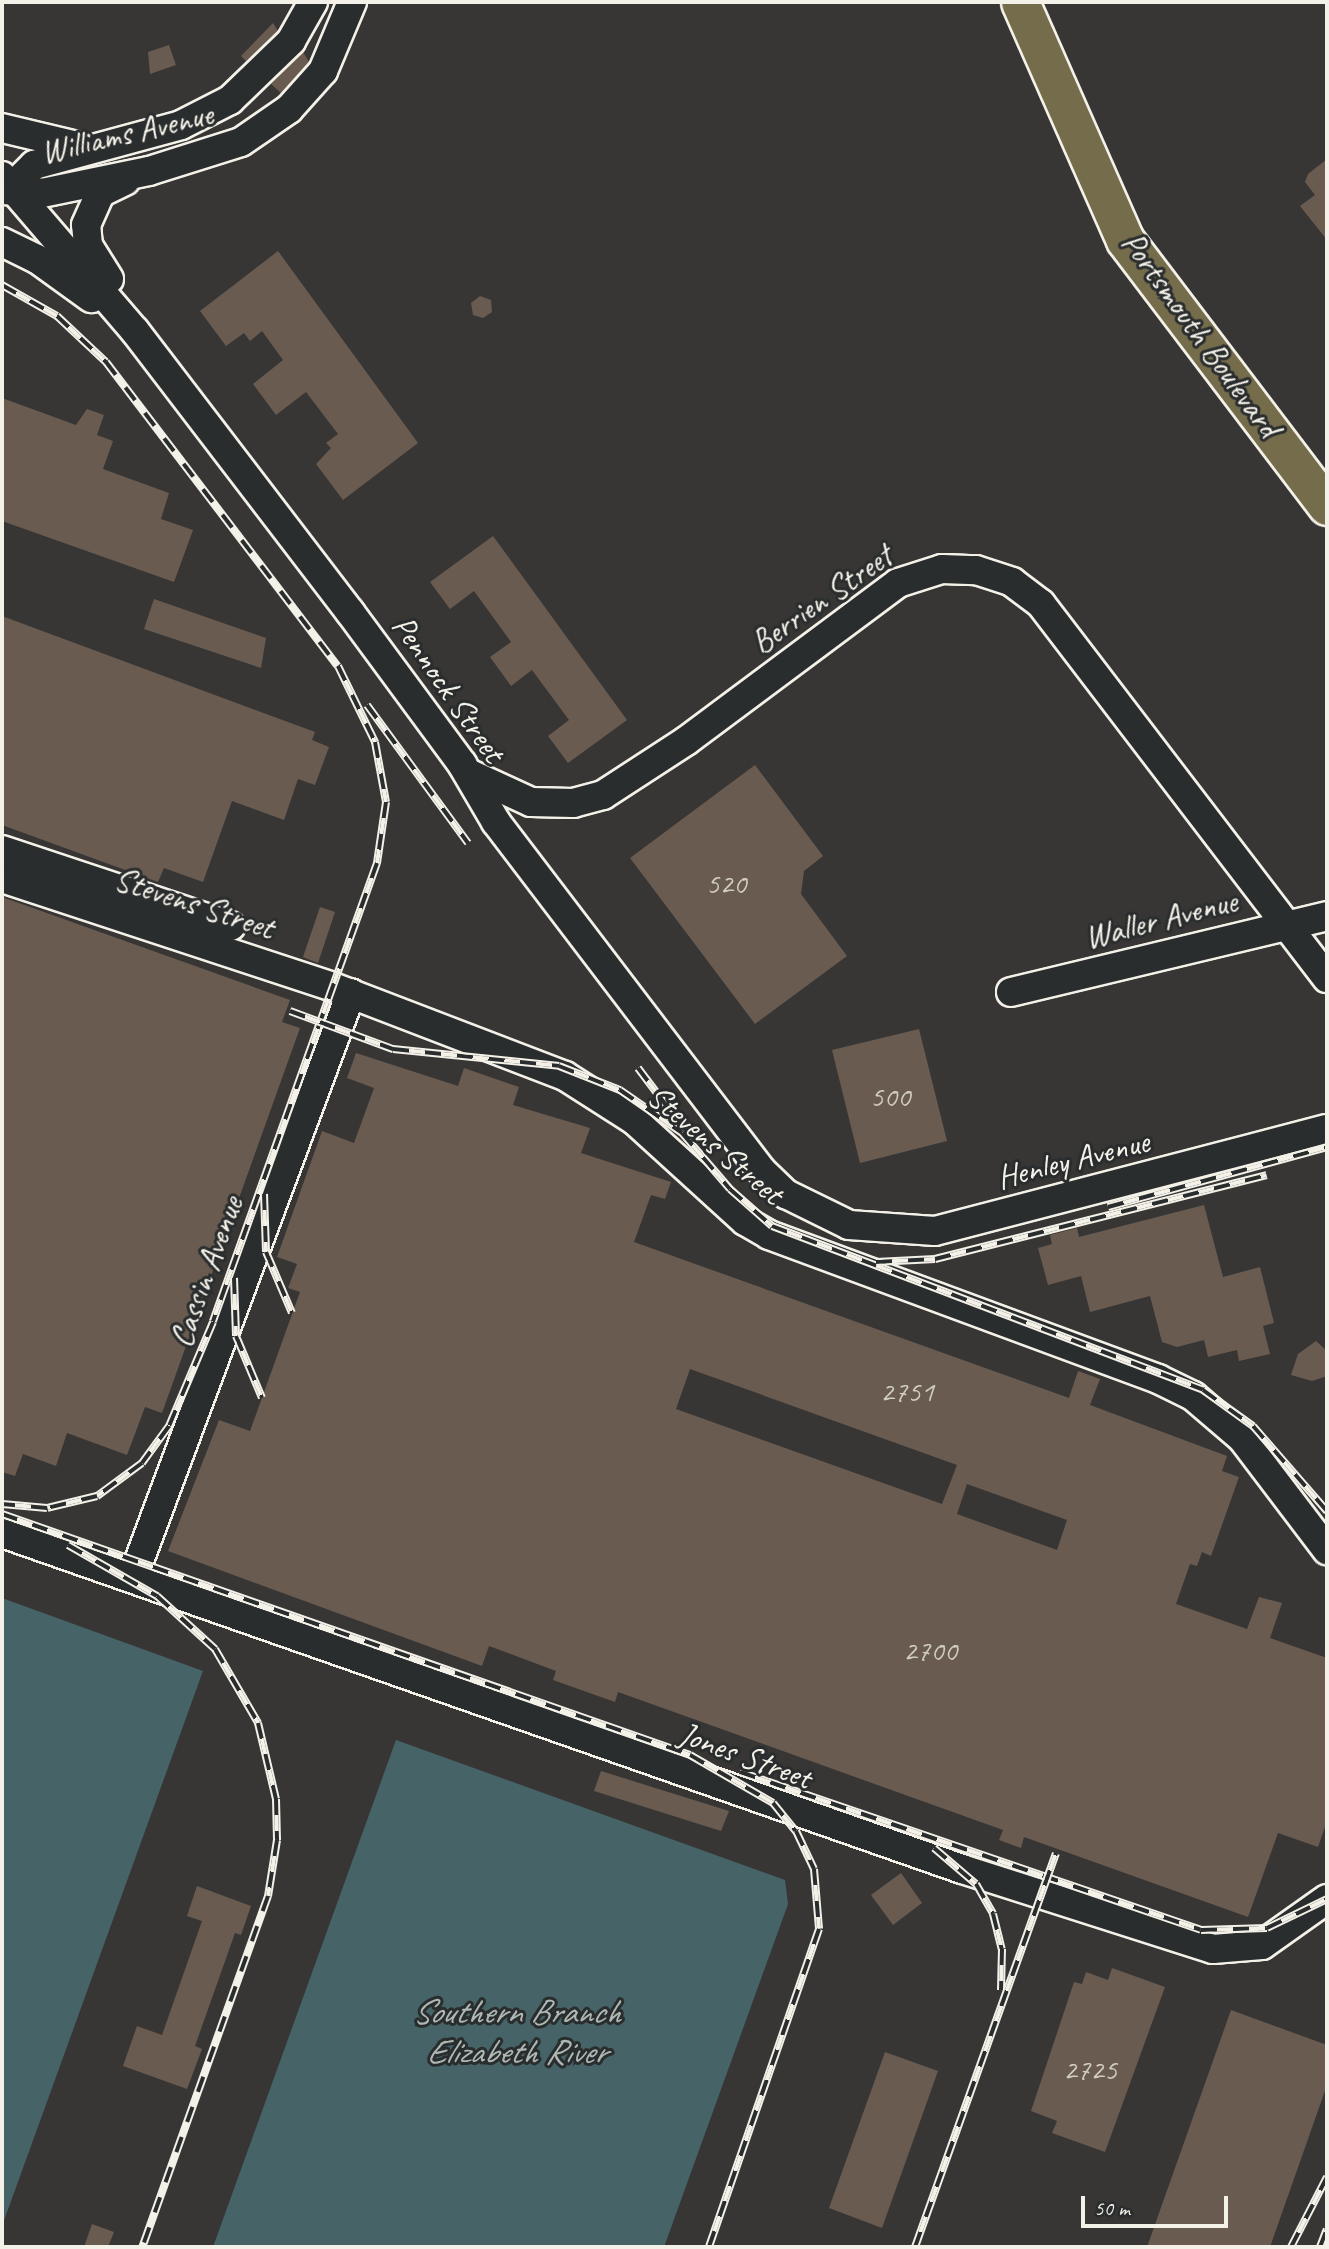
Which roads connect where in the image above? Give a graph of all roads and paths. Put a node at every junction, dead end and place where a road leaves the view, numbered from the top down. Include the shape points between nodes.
1 (313, 2) edge
2 (352, 2) edge
3 (1020, 2) edge
4 (2, 128) edge
5 (95, 146) junction
6 (149, 171) junction
7 (5, 185) edge
8 (2, 242) edge
9 (135, 331) junction
10 (1327, 506) edge
11 (461, 764) junction
12 (2, 850) edge
13 (2, 878) edge
14 (1327, 916) edge
15 (230, 926) dead end
16 (1287, 926) junction
17 (1327, 978) edge
18 (1011, 992) dead end
19 (351, 993) junction
20 (1327, 1129) edge
21 (833, 1219) joint
22 (2, 1533) edge
23 (1327, 1550) edge
24 (133, 1577) junction
25 (1327, 1899) edge

1 - 5 street, Williams Avenue via 291,41 230,100 181,125
2 - 6 street, Williams Avenue via 323,71 276,120 217,152
3 - 10 main road, Portsmouth Boulevard via 1125,240
4 - 5 street via 55,144
5 - 7 street, Williams Avenue via 34,165
6 - 7 street, Williams Avenue via 42,193
6 - 9 street via 100,193 86,225 93,257
7 - 9 street, Pennock Street
8 - 9 street via 37,259
9 - 11 street, Pennock Street
11 - 16 street, Berrien Street via 484,784 531,802 573,803 603,795 686,741 898,583 942,569 976,570 1012,582 1041,604
11 - 21 street, Pennock Street via 496,822 761,1170 786,1194
12 - 15 street, Stevens Street
13 - 19 street, Stevens Street
14 - 16 street, Waller Avenue
16 - 17 street, Berrien Street
16 - 18 street, Waller Avenue
19 - 23 street, Stevens Street via 532,1062 598,1095 769,1236 1158,1378 1193,1396 1242,1438
19 - 24 street, Cassin Avenue
20 - 21 street, Henley Avenue via 935,1231 870,1229
22 - 24 street, Jones Street
24 - 25 street, Jones Street via 936,1860 1213,1950 1262,1945

